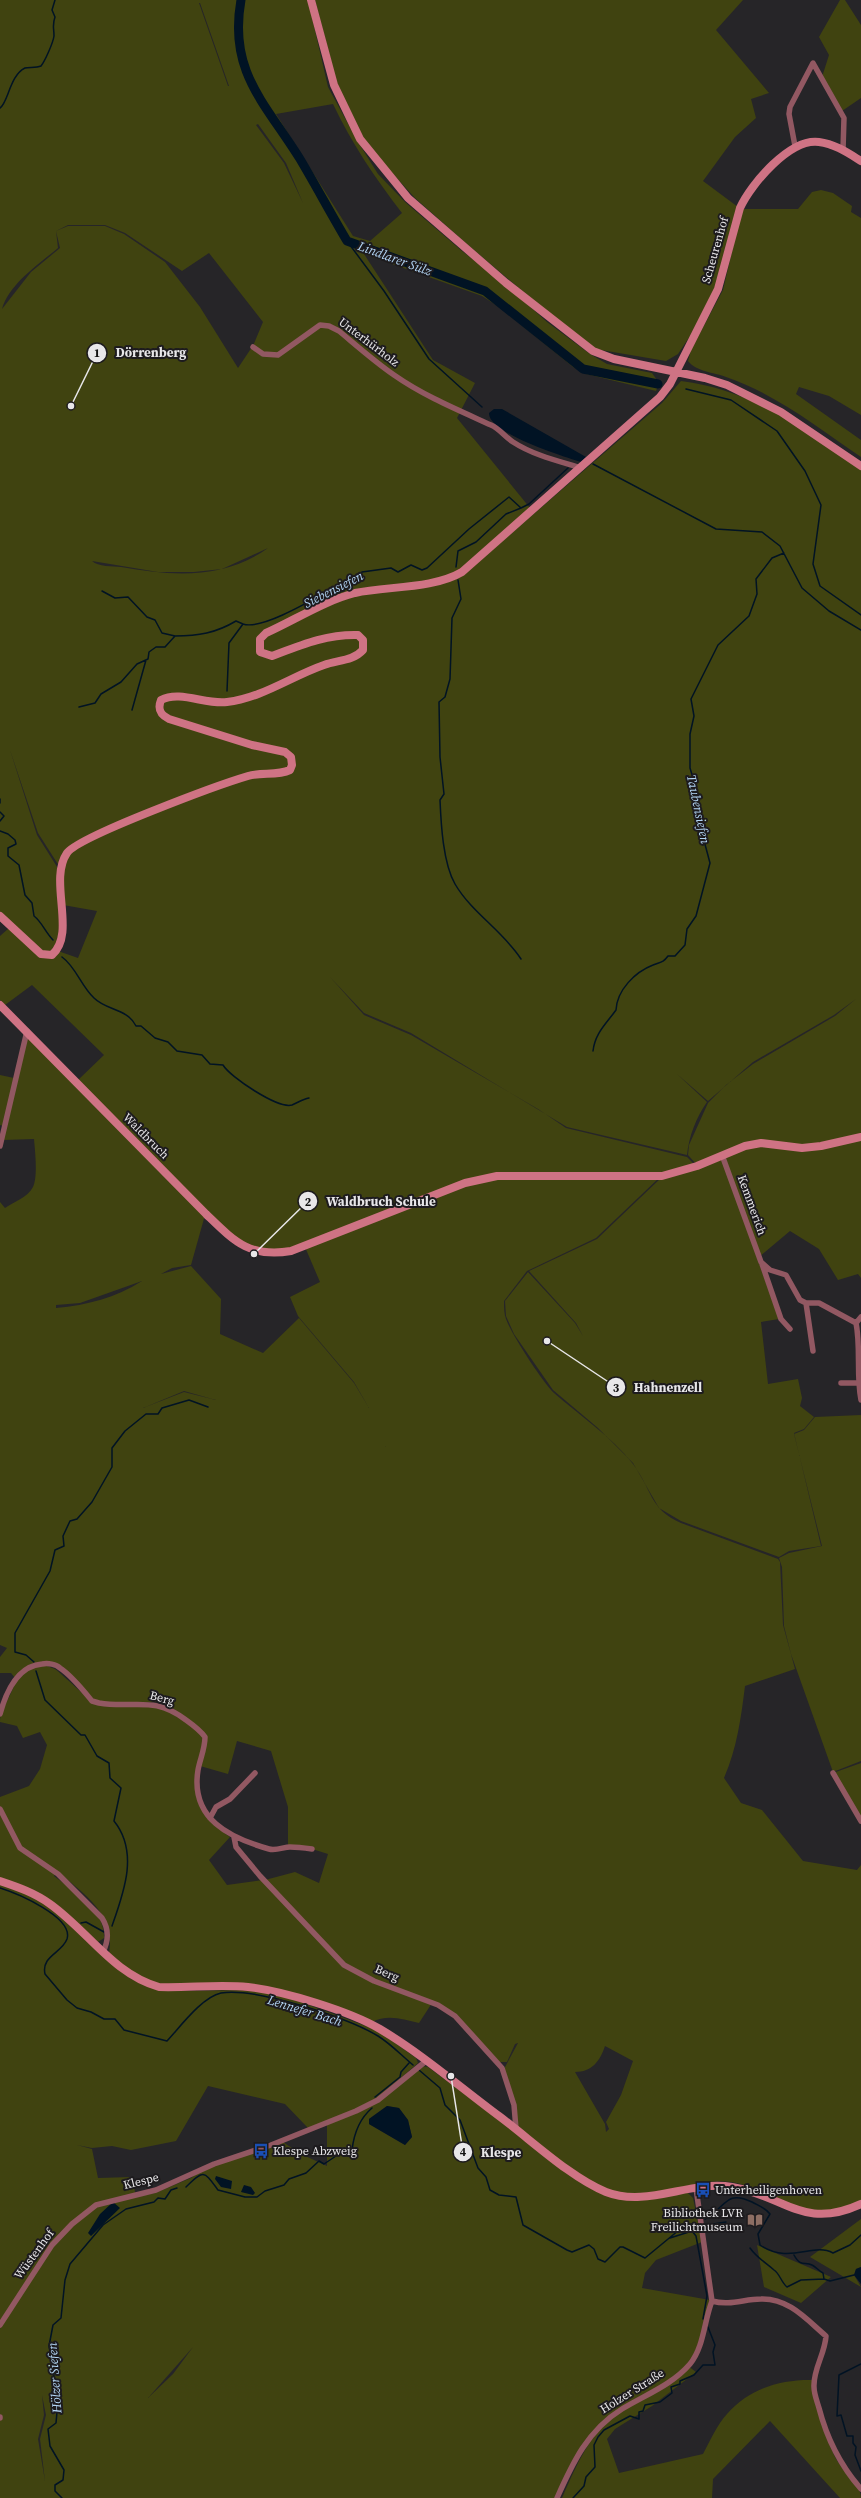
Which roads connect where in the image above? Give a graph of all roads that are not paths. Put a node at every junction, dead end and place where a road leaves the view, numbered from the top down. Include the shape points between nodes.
1 (311, 0) edge
2 (795, 146) junction
3 (843, 150) junction
4 (861, 161) edge
5 (253, 346) dead end
6 (675, 372) junction
7 (861, 466) edge
8 (581, 468) junction
9 (0, 916) edge
10 (0, 1004) edge
11 (27, 1031) junction
12 (861, 1137) edge
13 (0, 1146) edge
14 (722, 1155) junction
15 (761, 1262) junction
16 (806, 1303) junction
17 (861, 1317) edge
18 (856, 1323) junction
19 (790, 1329) dead end
20 (813, 1351) dead end
21 (841, 1383) dead end
22 (858, 1383) junction
23 (861, 1400) edge
24 (0, 1714) edge
25 (255, 1773) dead end
26 (833, 1773) dead end
27 (0, 1809) edge
28 (210, 1818) junction
29 (861, 1821) edge
30 (234, 1837) junction
31 (312, 1849) dead end
32 (0, 1881) edge
33 (103, 1952) junction
34 (426, 2061) junction
35 (516, 2130) junction
36 (696, 2188) junction
37 (861, 2204) edge
38 (96, 2205) joint
39 (712, 2301) junction
40 (0, 2325) edge
41 (861, 2489) edge
42 (557, 2498) edge

1 - 6 street via 326,57 346,113 360,139 408,198 529,302 593,351 614,359
2 - 3 street via 819,142
2 - 3 street via 790,107 813,62 844,118
2 - 6 street, Scheurenhof via 760,178 745,196 718,289
3 - 4 street
5 - 8 street, Unterhürholz via 263,354 278,355 320,325 329,326 339,331 394,375 425,394 492,426 512,442 551,459
6 - 7 street via 706,378 752,396 781,412
6 - 8 street, Scheurenhof via 660,398
8 - 9 street, Scheurenhof via 489,549 453,577 353,594 266,633 260,639 260,652 272,656 316,639 342,635 358,636 363,640 363,650 357,657 325,665 246,698 226,703 171,697 161,700 158,706 160,712 169,719 252,745 285,752 291,757 290,770 250,776 84,840 67,852 60,870 62,939 58,950 52,955 42,954
10 - 11 street, Waldbruch
11 - 13 street
11 - 14 street, Waldbruch via 236,1242 262,1251 291,1251 465,1183 497,1176 662,1176 697,1166
12 - 14 street, Waldbruch via 802,1148 761,1143
14 - 15 street, Kemmerich
15 - 16 street via 770,1270 786,1274 800,1300
15 - 19 street, Kemmerich via 781,1319
16 - 18 street via 819,1303
16 - 20 street
17 - 18 street
18 - 22 street via 859,1335
21 - 22 street
22 - 23 street
24 - 28 street, Berg via 15,1680 22,1671 35,1664 47,1663 59,1667 92,1701 141,1704 175,1712 205,1737 198,1771 200,1798
25 - 28 street via 230,1799 216,1807
26 - 29 street
27 - 33 street via 20,1848 58,1874 106,1923 108,1940
28 - 30 street, Berg via 223,1831
30 - 31 street, Berg via 270,1850 290,1847
30 - 35 street, Berg via 236,1847 260,1876 344,1965 374,1981 438,2005 456,2016 502,2068 514,2104
32 - 33 street via 34,1894 50,1904
33 - 34 street via 135,1978 159,1987 246,1987 278,1992 323,2006 379,2029
34 - 35 street
34 - 38 street, Klespe via 378,2100 356,2111 270,2146 214,2164 156,2190
35 - 36 street via 575,2175 607,2193 636,2197
36 - 37 street via 732,2186 790,2208 817,2214 842,2212
36 - 39 street
38 - 40 street, Wüstenhof via 72,2224 52,2246
39 - 41 street via 724,2304 762,2299 786,2304 826,2336 814,2387 825,2430 838,2458
39 - 42 street, Holzer Straße via 697,2352 690,2364 673,2380 621,2410 589,2437 571,2466

